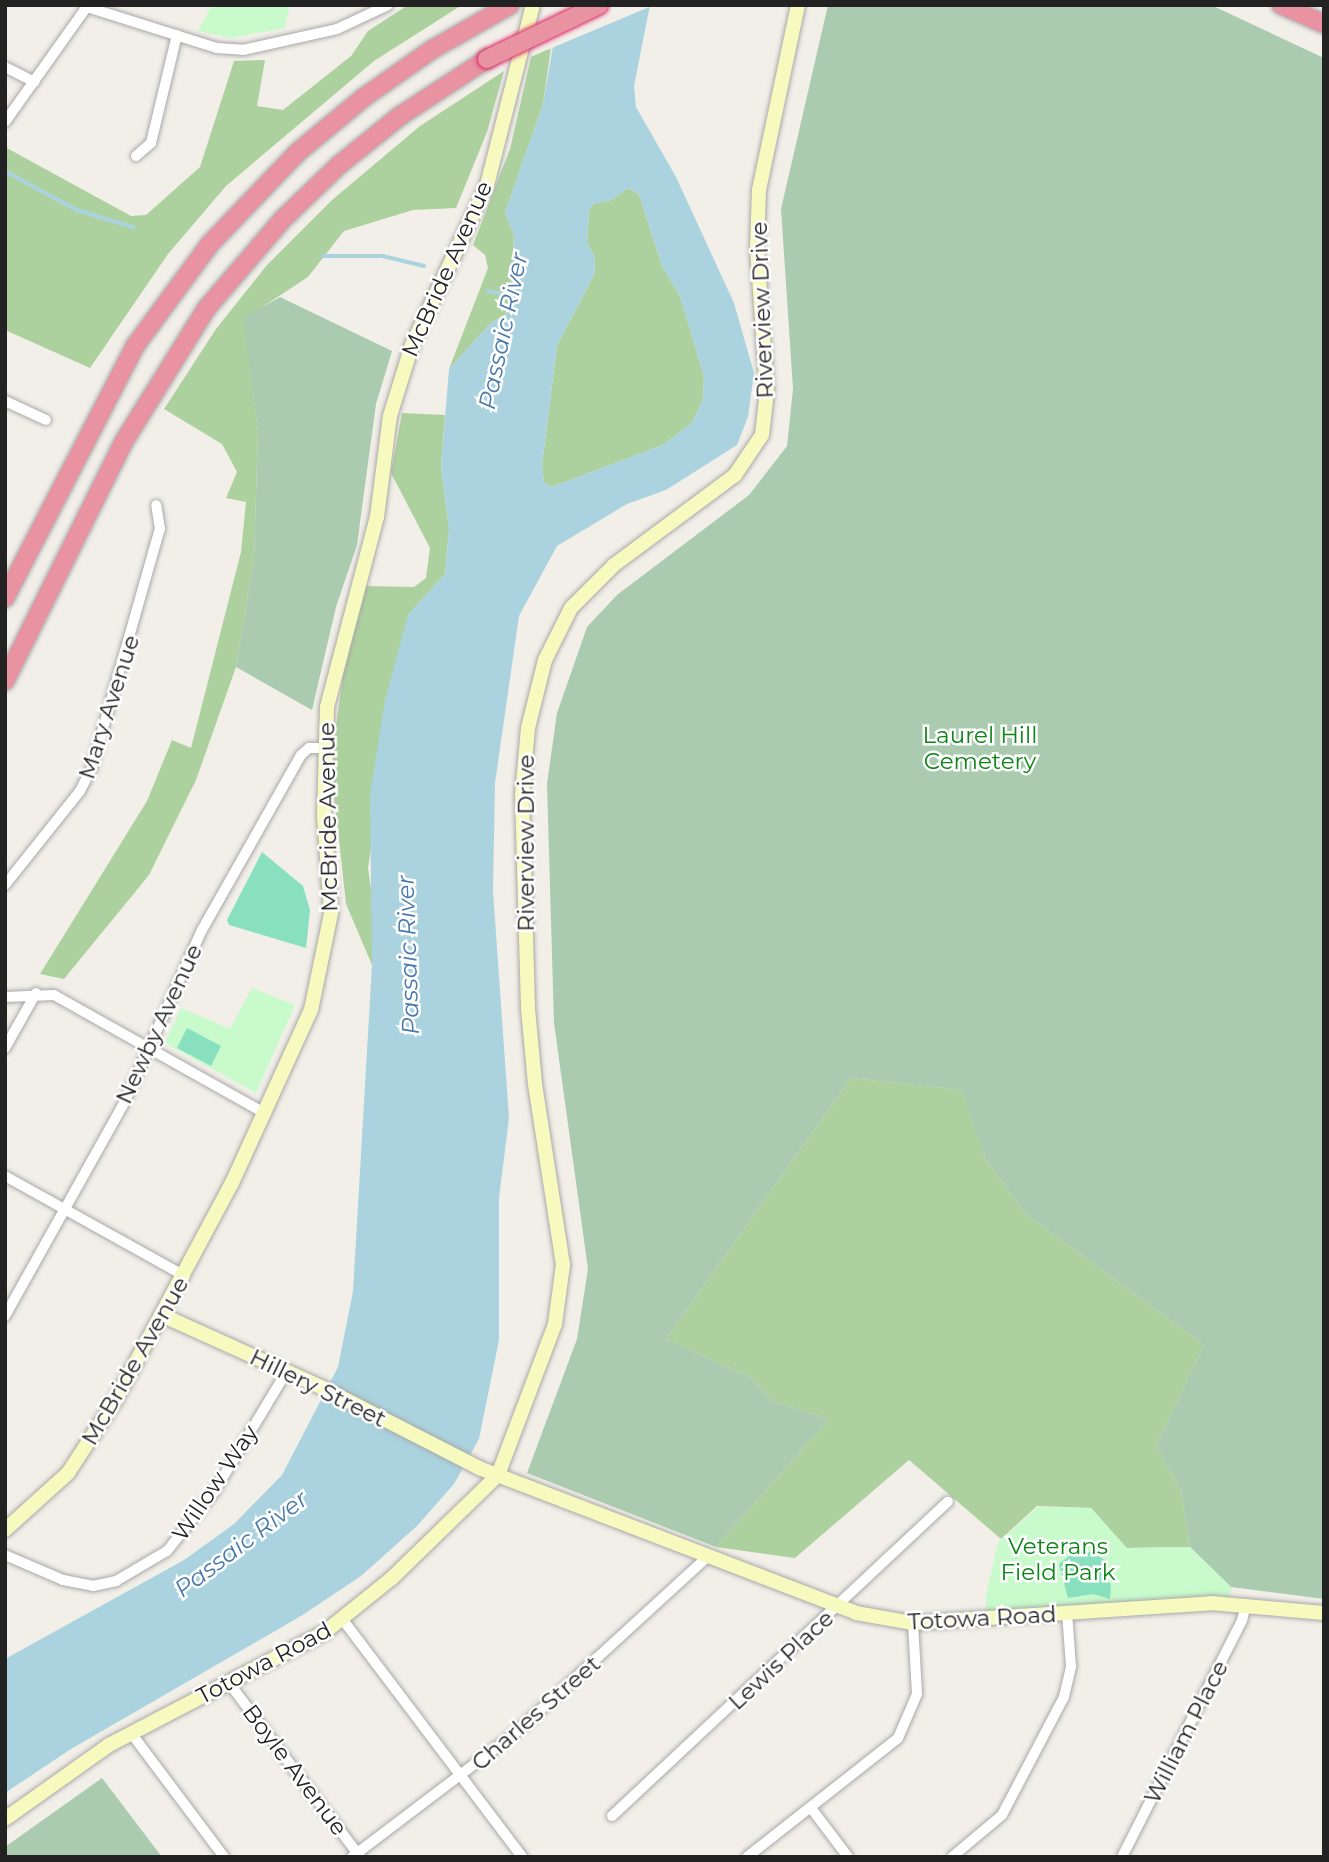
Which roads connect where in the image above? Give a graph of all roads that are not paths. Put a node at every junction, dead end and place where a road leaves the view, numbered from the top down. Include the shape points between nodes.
1 (388, 5) edge
2 (533, 5) edge
3 (599, 5) edge
4 (798, 5) edge
5 (1281, 5) edge
6 (88, 6) edge
7 (503, 9) edge
8 (1324, 24) edge
9 (177, 35) junction
10 (5, 67) edge
11 (34, 82) junction
12 (5, 122) edge
13 (136, 156) dead end
14 (5, 401) edge
15 (46, 420) dead end
16 (156, 505) dead end
17 (5, 598) edge
18 (5, 681) edge
19 (324, 748) junction
20 (5, 885) edge
21 (36, 993) junction
22 (5, 997) edge
23 (5, 1048) edge
24 (148, 1048) junction
25 (266, 1114) junction
26 (5, 1176) edge
27 (65, 1209) junction
28 (185, 1276) junction
29 (164, 1315) junction
30 (5, 1316) edge
31 (287, 1371) junction
32 (475, 1466) joint
33 (498, 1475) junction
34 (948, 1502) dead end
35 (5, 1530) edge
36 (5, 1555) edge
37 (708, 1556) junction
38 (1246, 1605) junction
39 (838, 1606) junction
40 (1068, 1613) junction
41 (1324, 1613) edge
42 (343, 1620) junction
43 (913, 1623) junction
44 (229, 1683) junction
45 (131, 1733) junction
46 (462, 1776) junction
47 (811, 1808) junction
48 (612, 1816) dead end
49 (5, 1819) edge
50 (357, 1856) edge
51 (224, 1857) edge
52 (522, 1857) edge
53 (747, 1857) edge
54 (848, 1857) edge
55 (952, 1857) edge
56 (1122, 1857) edge

1 - 9 street via 337,29 243,50 217,48
2 - 19 main road, McBride Avenue via 487,185 412,345 397,388 377,517 332,683
3 - 18 highway, bridge via 487,59 400,116 339,165 282,220 206,309 123,443
4 - 33 main road, Riverview Drive via 760,190 757,249 767,406 762,435 735,475 614,565 571,608 545,660 528,728 522,818 528,1008 563,1265 555,1324
5 - 8 highway
6 - 9 street
6 - 11 street
7 - 17 highway via 397,73 331,124 253,197 180,280 93,420
9 - 13 street via 151,143
10 - 11 street
11 - 12 street
14 - 15 street
16 - 20 street, Mary Avenue via 160,529 92,767 80,791
19 - 24 street, Newby Avenue via 309,748 301,755 202,930
19 - 25 main road, McBride Avenue via 329,934 312,1010
21 - 22 street
21 - 23 street
21 - 24 street via 60,998
24 - 25 street
24 - 27 street, Newby Avenue
25 - 28 main road, McBride Avenue
26 - 27 street
27 - 28 street
27 - 30 street, Newby Avenue
28 - 29 main road, McBride Avenue
29 - 31 main road, Hillery Street
29 - 35 main road, McBride Avenue via 68,1473
31 - 32 main road, Hillery Street
31 - 36 street, Willow Way via 214,1492 167,1551 116,1581 93,1586 63,1580
32 - 33 main road, Totowa Road
33 - 37 main road, Totowa Road
33 - 42 main road, Totowa Road via 481,1496
34 - 39 street, Lewis Place
37 - 39 main road, Totowa Road
37 - 46 street, Charles Street
38 - 40 main road, Totowa Road
38 - 41 main road, Totowa Road
38 - 56 street, William Place
39 - 43 main road, Totowa Road
39 - 48 street, Lewis Place
40 - 43 main road, Totowa Road
40 - 55 street via 1071,1666 1064,1698 1002,1815
42 - 44 main road, Totowa Road
42 - 46 street
43 - 47 street via 916,1693 905,1726 891,1746
44 - 45 main road, Totowa Road
44 - 50 street, Boyle Avenue
45 - 49 main road, Totowa Road via 77,1765
45 - 51 street
46 - 50 street, Charles Street
46 - 52 street
47 - 53 street
47 - 54 street

